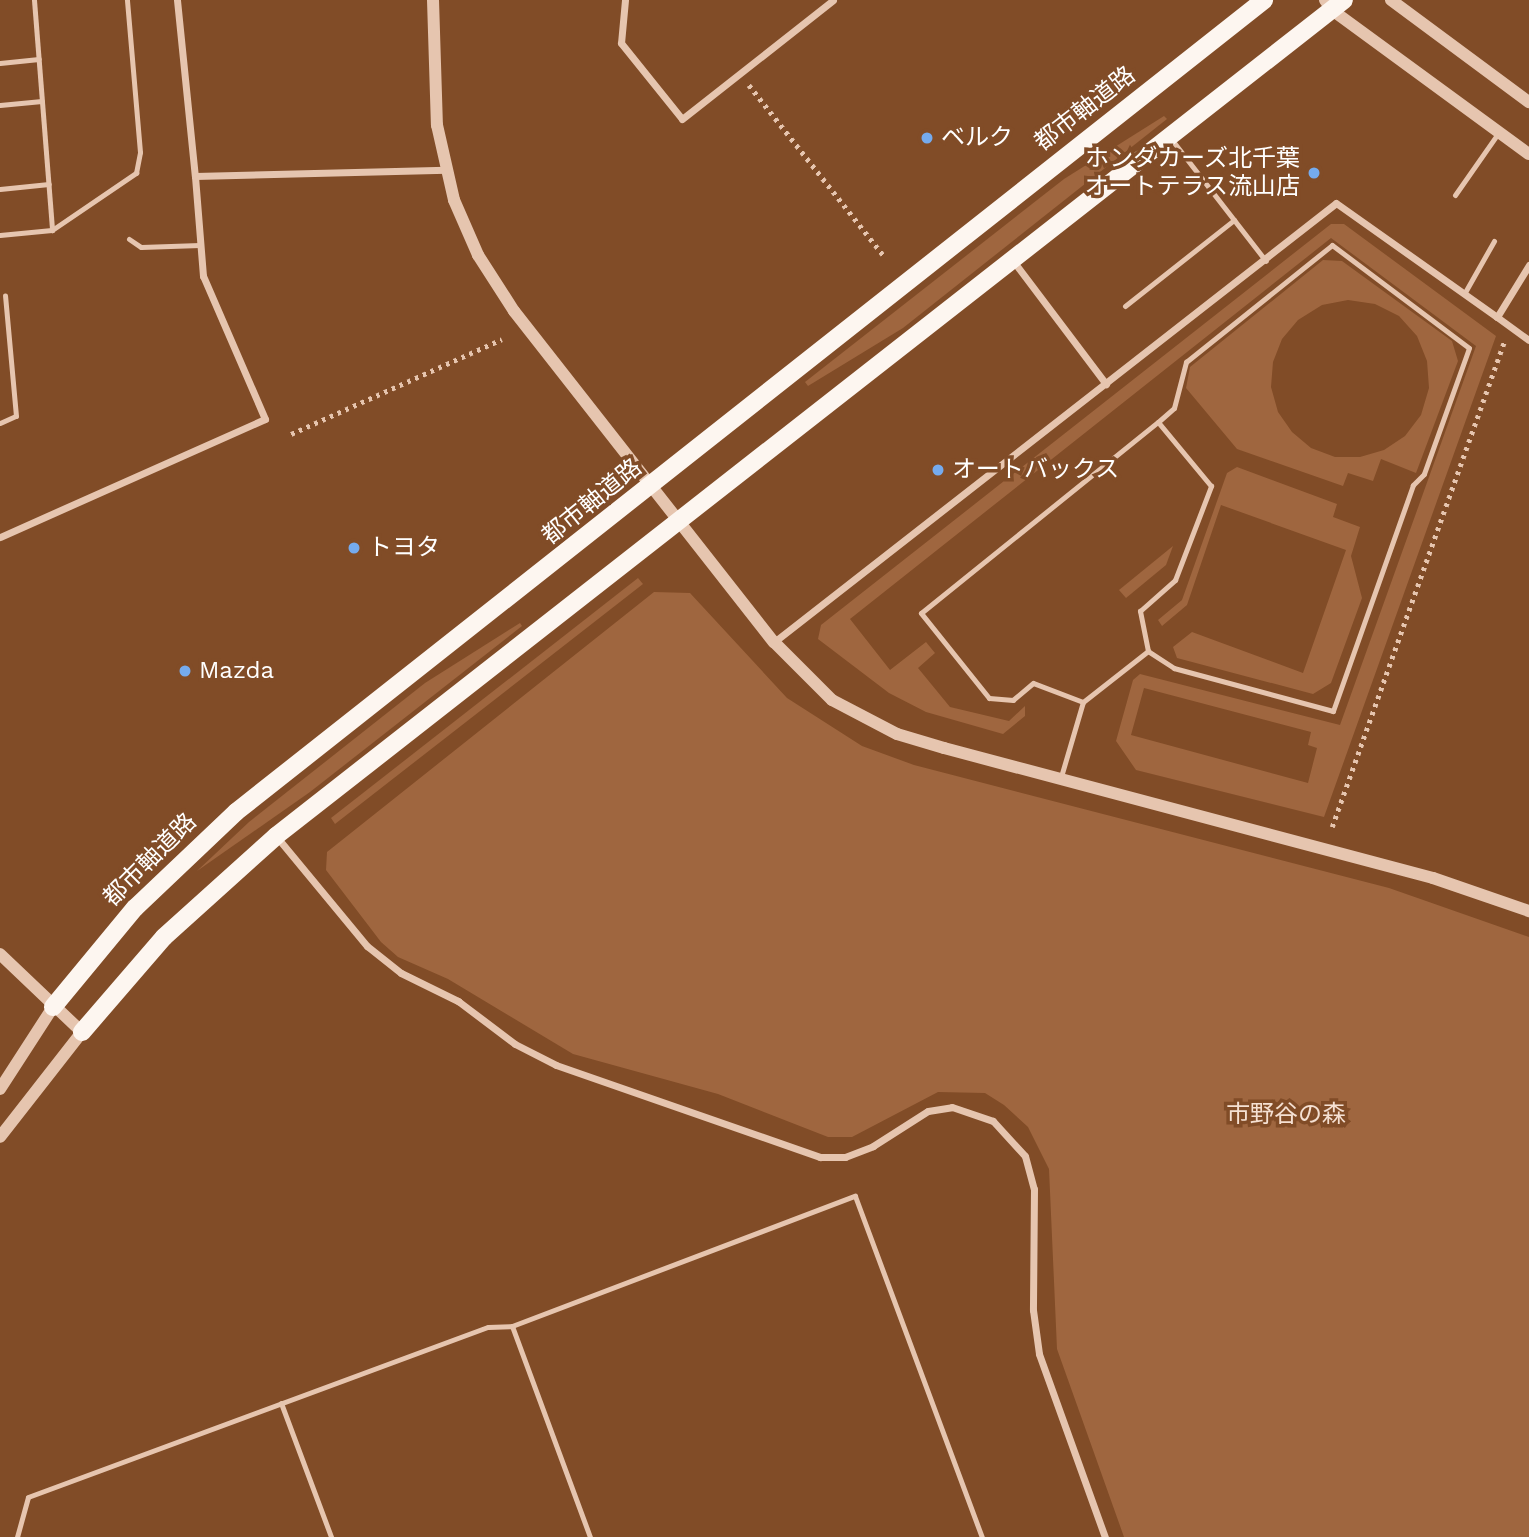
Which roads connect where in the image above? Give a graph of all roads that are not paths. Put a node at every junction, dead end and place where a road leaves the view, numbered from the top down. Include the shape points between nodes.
1 (34, 0) edge
2 (127, 0) edge
3 (177, 0) edge
4 (433, 0) edge
5 (625, 0) edge
6 (833, 0) edge
7 (1264, 0) edge
8 (1391, 0) edge
9 (1334, 3) edge
10 (39, 59) junction
11 (0, 63) edge
12 (42, 100) junction
13 (1529, 102) edge
14 (0, 105) edge
15 (1499, 132) junction
16 (1170, 137) junction
17 (1529, 154) edge
18 (446, 170) junction
19 (195, 176) junction
20 (49, 184) junction
21 (0, 189) edge
22 (1455, 195) dead end
23 (1234, 220) junction
24 (52, 230) junction
25 (0, 235) edge
26 (130, 239) dead end
27 (1494, 241) dead end
28 (200, 245) junction
29 (1266, 261) junction
30 (1014, 262) junction
31 (1529, 265) edge
32 (1464, 294) junction
33 (5, 296) dead end
34 (1125, 306) dead end
35 (1497, 317) junction
36 (1529, 340) edge
37 (1106, 384) junction
38 (1158, 422) junction
39 (0, 423) edge
40 (652, 485) junction
41 (679, 521) junction
42 (0, 537) edge
43 (774, 642) junction
44 (1148, 650) junction
45 (1083, 702) junction
46 (1060, 780) junction
47 (276, 836) junction
48 (1529, 911) edge
49 (0, 954) edge
50 (53, 1007) junction
51 (82, 1031) junction
52 (0, 1089) edge
53 (0, 1137) edge
54 (512, 1326) junction
55 (281, 1404) junction
56 (17, 1537) edge
57 (331, 1537) edge
58 (590, 1537) edge
59 (982, 1537) edge
60 (1105, 1537) edge

1 - 10 lane
2 - 24 lane via 140,152 136,173
3 - 19 street
4 - 18 street via 433,85
5 - 6 street via 621,43 682,119
7 - 40 main road, 都市軸道路
8 - 13 street
9 - 15 street
9 - 16 main road
10 - 11 lane
10 - 12 lane
12 - 14 lane
12 - 20 lane
15 - 17 street
15 - 22 lane
16 - 23 lane
16 - 30 main road
18 - 19 street
18 - 40 street via 467,232 493,279
19 - 28 street
20 - 21 lane
20 - 24 lane
23 - 29 lane
23 - 34 lane
24 - 25 lane
26 - 28 lane via 141,247
27 - 32 lane
28 - 42 street via 203,276 265,419
29 - 32 street via 1336,203
29 - 37 street
30 - 37 street
30 - 41 main road
31 - 35 street
32 - 35 street
33 - 39 lane via 16,416
35 - 36 street
37 - 43 street
38 - 44 lane via 1211,486 1175,580 1140,611
38 - 44 lane via 1174,408 1186,362 1332,245 1469,348 1424,474 1413,485 1333,711 1174,668
38 - 45 lane via 921,613 989,698 1013,699 1033,683
40 - 41 street
40 - 50 main road, 都市軸道路 via 196,847 108,938
41 - 43 street
41 - 47 main road
43 - 46 street via 805,677 861,717 897,734
44 - 45 lane
45 - 46 lane
46 - 48 street via 1433,878
47 - 51 main road via 164,937
47 - 60 street via 367,946 401,973 458,1001 514,1044 556,1065 820,1157 845,1157 873,1146 928,1111 952,1107 993,1121 1026,1156 1034,1189 1033,1310 1039,1354
49 - 50 street
50 - 51 street
50 - 52 street, 都市軸道路
51 - 53 street
54 - 55 lane via 488,1327
54 - 58 lane
54 - 59 lane via 855,1196
55 - 56 lane via 28,1497
55 - 57 lane

